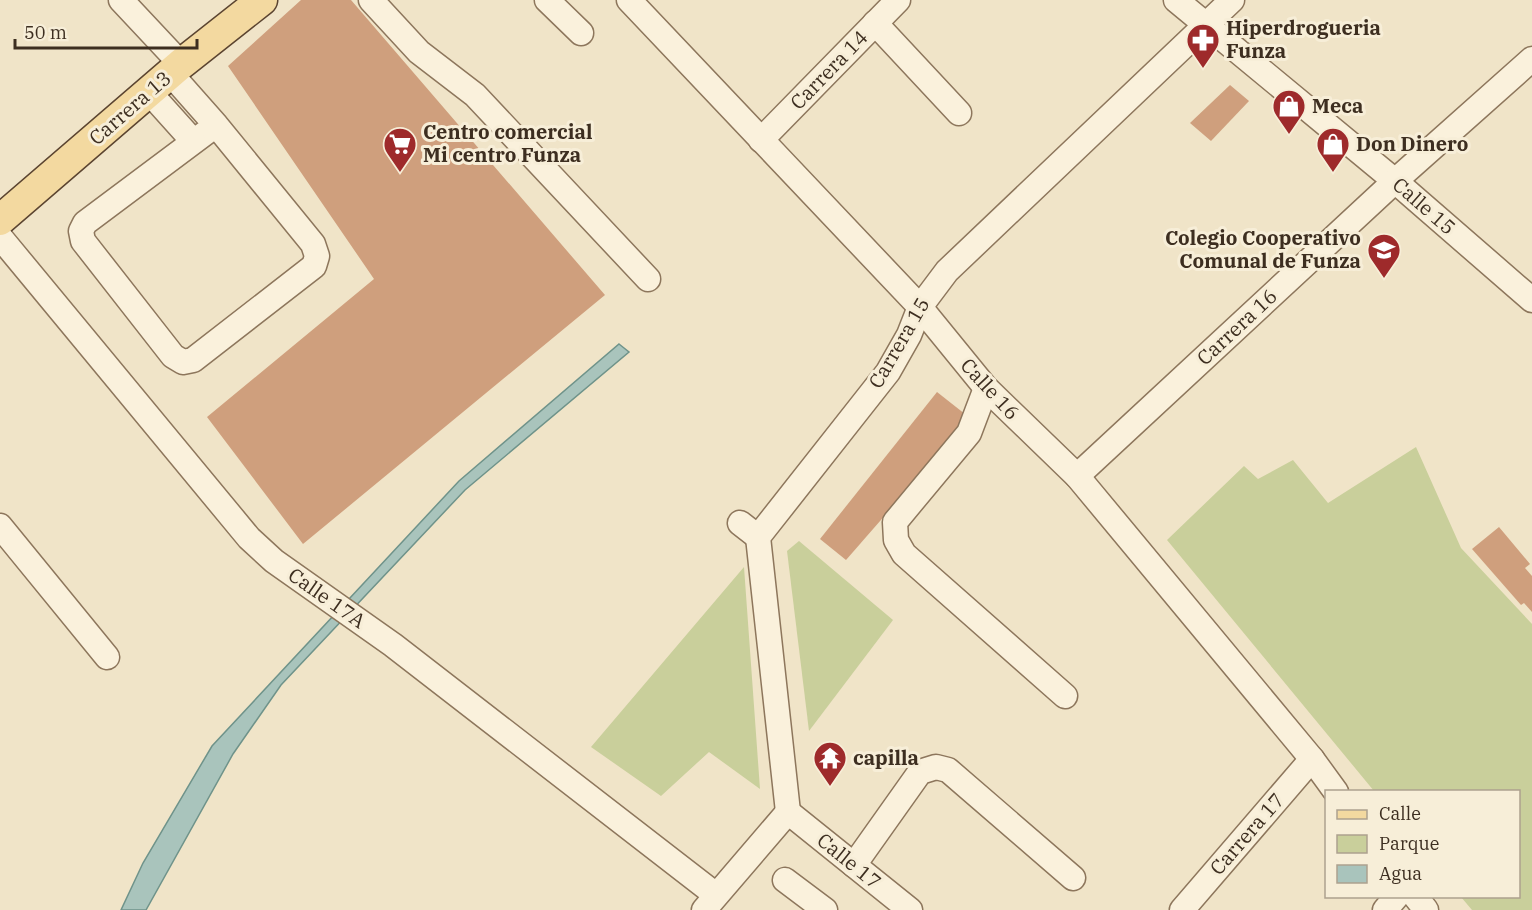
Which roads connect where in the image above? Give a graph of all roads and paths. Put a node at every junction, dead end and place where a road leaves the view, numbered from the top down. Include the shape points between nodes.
1 (122, 0) edge
2 (262, 0) edge
3 (371, 0) edge
4 (547, 0) edge
5 (629, 0) edge
6 (898, 0) edge
7 (1176, 0) edge
8 (1232, 0) edge
9 (875, 23) junction
10 (1208, 25) junction
11 (580, 33) dead end
12 (1532, 59) edge
13 (166, 77) junction
14 (959, 113) dead end
15 (216, 125) junction
16 (761, 140) junction
17 (193, 141) junction
18 (1395, 181) junction
19 (0, 220) edge
20 (0, 237) edge
21 (648, 279) dead end
22 (1532, 300) edge
23 (920, 308) junction
24 (986, 388) junction
25 (1077, 476) junction
26 (0, 526) edge
27 (107, 657) dead end
28 (1065, 696) dead end
29 (1312, 759) junction
30 (1335, 790) edge
31 (788, 812) junction
32 (854, 866) junction
33 (1073, 879) dead end
34 (785, 880) dead end
35 (1396, 898) edge
36 (1415, 898) edge
37 (710, 903) edge
38 (907, 909) edge
39 (825, 910) edge
40 (1182, 910) edge
41 (1385, 910) edge
42 (1426, 910) edge

1 - 13 street
2 - 13 main road, Carrera 13
3 - 21 street via 419,52 475,95
4 - 11 street
5 - 16 street, Calle 16
6 - 9 street, Carrera 14
7 - 10 street, Calle 15
8 - 10 street, Carrera 15
9 - 14 street
9 - 16 street, Carrera 14
10 - 18 street, Calle 15
10 - 23 street, Carrera 15 via 947,271
12 - 18 street, Carrera 16
13 - 15 street
13 - 17 street
13 - 19 main road, Carrera 13
15 - 17 street
15 - 17 street via 313,244 317,256 314,266 235,329 193,360 183,362 173,357 83,241 81,231 85,223
16 - 23 street, Calle 16
18 - 22 street, Calle 15
18 - 25 street, Carrera 16
20 - 37 street, Calle 17A via 249,538 274,561 362,621 389,652
23 - 24 street, Calle 16
23 - 31 street, Carrera 15 via 888,372 749,530
24 - 25 street, Calle 16
24 - 28 street via 969,433 895,522 896,540 904,554
25 - 29 street, Calle 16
26 - 27 street
29 - 30 street, Calle 16
29 - 40 street, Carrera 17
31 - 32 street, Calle 17
31 - 37 street
32 - 33 street via 920,772 936,767 948,770
32 - 38 street, Calle 17
34 - 39 street
35 - 41 street
36 - 42 street

